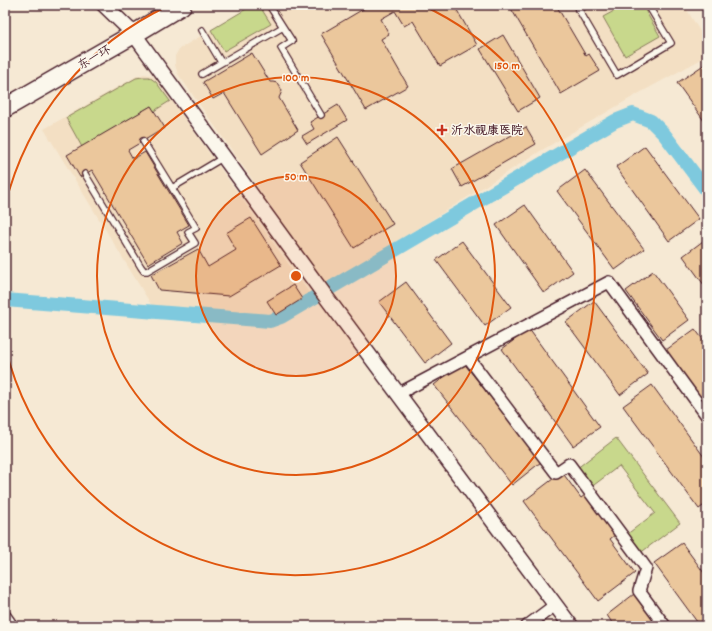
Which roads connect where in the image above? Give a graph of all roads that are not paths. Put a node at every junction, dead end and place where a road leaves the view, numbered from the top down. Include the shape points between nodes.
1 (104, 5) edge
2 (182, 5) edge
3 (269, 5) edge
4 (586, 5) edge
5 (648, 5) edge
6 (577, 7) edge
7 (283, 27) junction
8 (202, 30) dead end
9 (134, 34) junction
10 (221, 62) junction
11 (202, 74) dead end
12 (5, 108) edge
13 (321, 115) dead end
14 (143, 141) dead end
15 (224, 157) junction
16 (86, 174) dead end
17 (172, 188) junction
18 (468, 357) junction
19 (398, 394) junction
20 (707, 416) edge
21 (555, 605) junction
22 (5, 616) edge
23 (12, 626) edge
24 (527, 626) edge
25 (571, 626) edge
26 (665, 626) edge

1 - 9 street
2 - 9 main road, 东一环
3 - 7 lane
4 - 6 lane
5 - 6 lane via 671,43 617,75
7 - 10 lane
7 - 13 lane via 292,41 281,48
8 - 10 lane
9 - 12 main road, 东一环
9 - 15 street
10 - 11 lane
14 - 17 lane
15 - 17 lane
15 - 19 street
16 - 17 lane via 144,271 194,243 188,232 196,228
18 - 19 street
18 - 20 street via 609,282
18 - 26 street via 556,473 569,464 641,561 646,568 639,591
19 - 21 street
21 - 24 street
21 - 25 street
22 - 23 street

